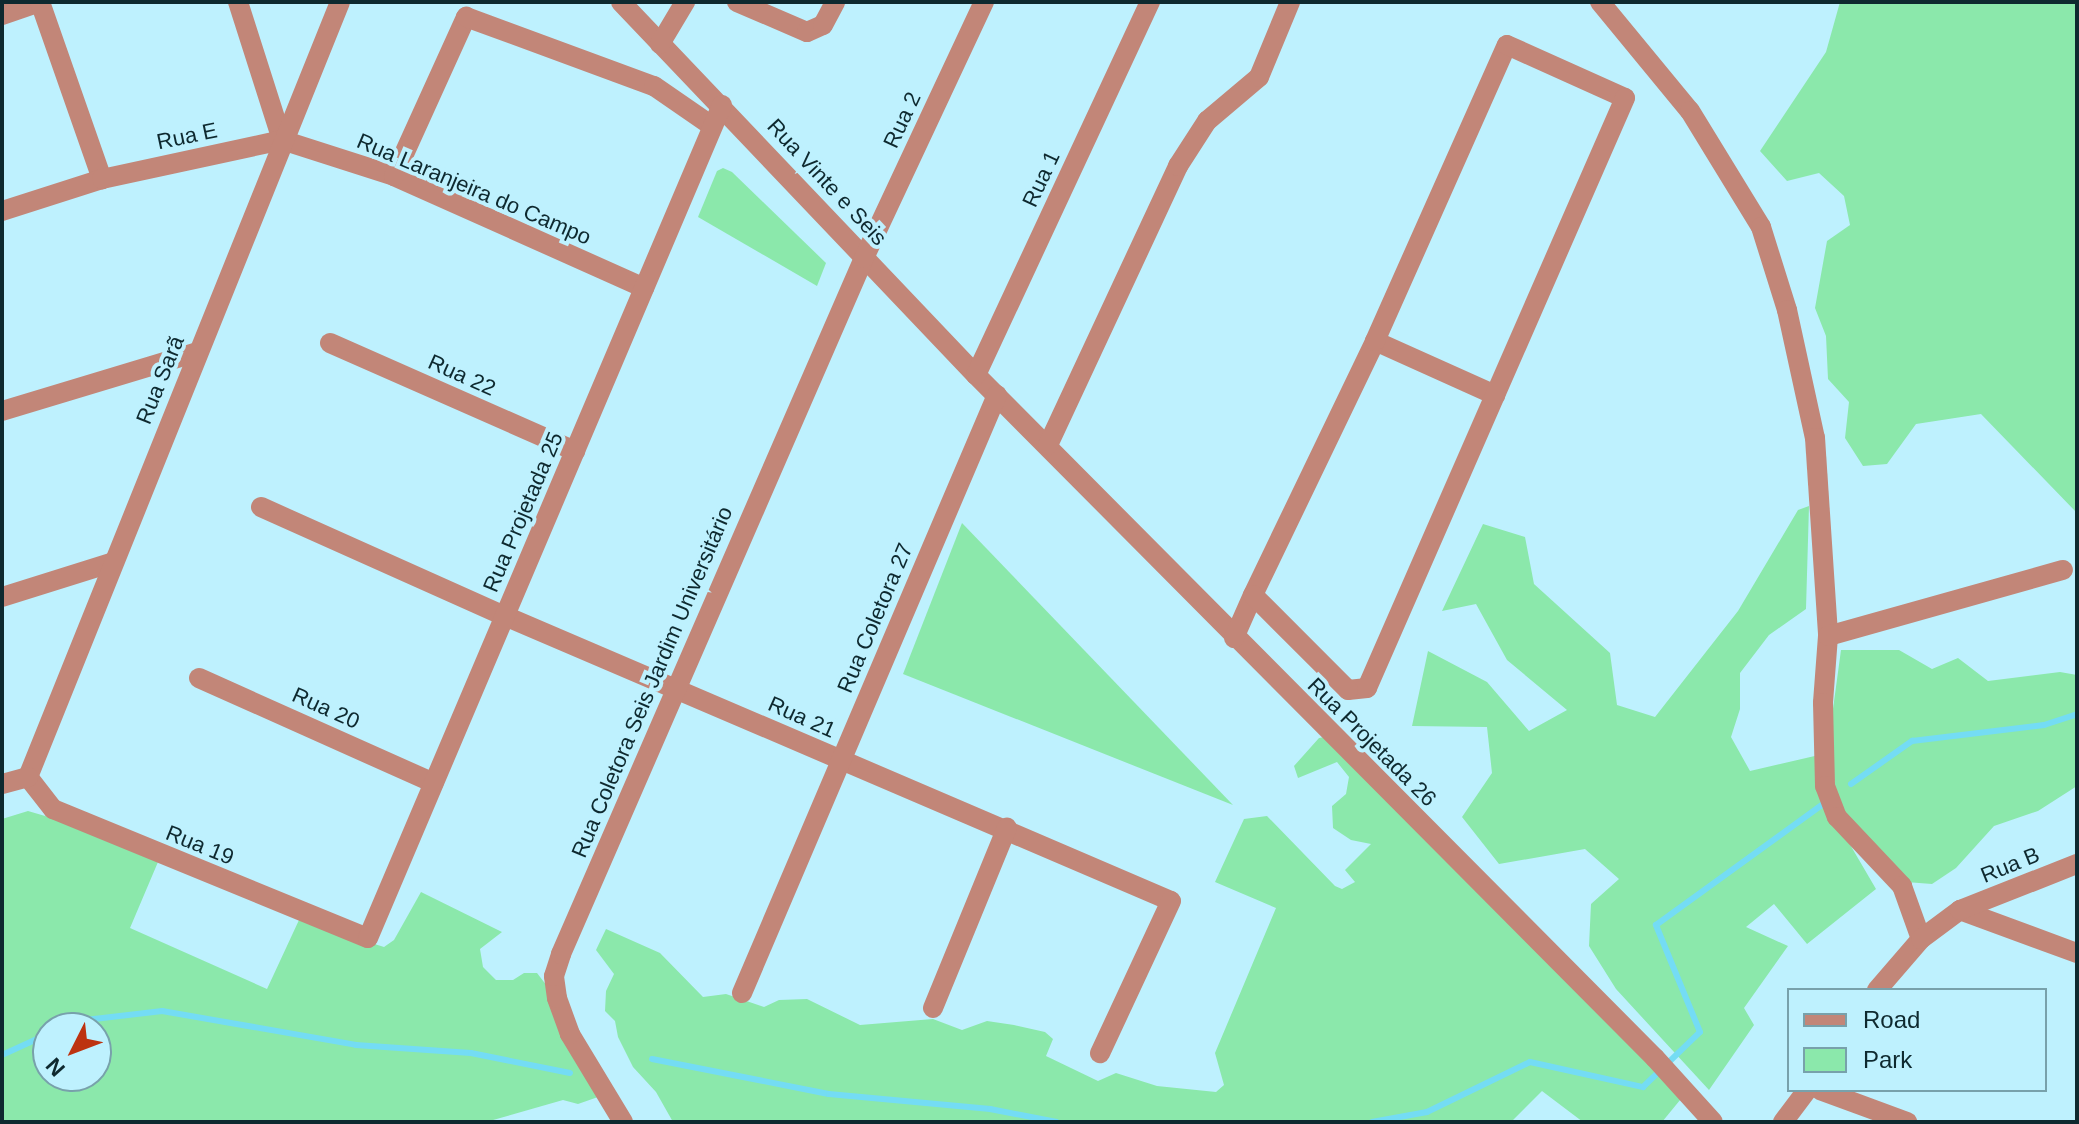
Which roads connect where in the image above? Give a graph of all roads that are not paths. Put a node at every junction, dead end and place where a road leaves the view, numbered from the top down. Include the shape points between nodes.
1 (40, 2) edge
2 (238, 2) edge
3 (340, 2) edge
4 (621, 2) edge
5 (685, 2) edge
6 (737, 2) edge
7 (835, 2) edge
8 (984, 2) edge
9 (1150, 2) edge
10 (1290, 2) edge
11 (1600, 2) edge
12 (2, 15) edge
13 (660, 44) junction
14 (722, 105) junction
15 (712, 126) junction
16 (282, 140) junction
17 (394, 176) junction
18 (102, 179) junction
19 (2, 211) edge
20 (864, 258) junction
21 (644, 288) junction
22 (1375, 341) junction
23 (330, 343) dead end
24 (198, 352) junction
25 (976, 375) junction
26 (997, 395) junction
27 (1495, 395) junction
28 (2, 411) edge
29 (1048, 445) junction
30 (575, 451) junction
31 (261, 507) dead end
32 (114, 562) junction
33 (2063, 570) dead end
34 (1253, 595) junction
35 (2, 597) edge
36 (505, 616) junction
37 (1828, 636) junction
38 (1234, 638) junction
39 (199, 678) dead end
40 (675, 686) junction
41 (840, 761) junction
42 (28, 777) junction
43 (434, 783) junction
44 (2, 784) edge
45 (1007, 828) junction
46 (2077, 864) edge
47 (1960, 910) junction
48 (368, 938) joint
49 (1921, 939) junction
50 (2077, 953) edge
51 (1879, 988) edge
52 (742, 993) dead end
53 (933, 1008) dead end
54 (1100, 1053) dead end
55 (1806, 1092) edge
56 (1825, 1092) edge
57 (623, 1122) edge
58 (1713, 1122) edge
59 (1783, 1122) edge
60 (1907, 1122) edge

1 - 12 street
1 - 18 street
2 - 16 street
3 - 16 street, Rua Sarã
4 - 13 street, Rua Vinte e Seis
5 - 13 street
6 - 7 street via 807,32 823,25
8 - 20 street, Rua 2
9 - 25 street, Rua 1
10 - 29 street via 1259,77 1207,121 1178,166
11 - 37 street via 1690,111 1761,227 1787,310 1815,438
13 - 14 street, Rua Vinte e Seis
14 - 15 street, Rua Projetada 25
14 - 20 street, Rua Vinte e Seis
15 - 17 street via 654,86 466,17
15 - 21 street, Rua Projetada 25
16 - 17 street, Rua Laranjeira do Campo
16 - 18 street, Rua E
16 - 24 street, Rua Sarã
17 - 21 street, Rua Laranjeira do Campo
18 - 19 street, Rua E
20 - 25 street, Rua Vinte e Seis
20 - 40 street, Rua Coletora Seis Jardim Universitário
21 - 30 street, Rua Projetada 25
22 - 27 street
22 - 27 street via 1507,45 1625,98
22 - 34 street
23 - 30 street, Rua 22
24 - 28 street
24 - 32 street, Rua Sarã
25 - 26 street, Rua Vinte e Seis
26 - 29 street, Rua Projetada 26
26 - 41 street, Rua Coletora 27
27 - 34 street via 1367,688 1348,690
29 - 38 street, Rua Projetada 26
30 - 36 street, Rua Projetada 25
31 - 36 street, Rua 21
32 - 35 street
32 - 42 street, Rua Sarã
33 - 37 street
34 - 38 street
36 - 40 street, Rua 21
36 - 43 street, Rua Projetada 25
37 - 49 street via 1825,786 1837,817 1902,886
38 - 58 street, Rua Projetada 26
39 - 43 street, Rua 20
40 - 41 street, Rua 21
40 - 57 street, Rua Coletora Seis Jardim Universitário via 554,976 570,1034
41 - 45 street, Rua 21
41 - 52 street, Rua Coletora 27
42 - 44 street
42 - 48 street, Rua 19 via 53,809
43 - 48 street, Rua Projetada 25
45 - 53 street
45 - 54 street, Rua 21 via 1171,901
46 - 47 street, Rua B
47 - 49 street, Rua B
47 - 50 street
49 - 51 street, Rua B
55 - 59 street
56 - 60 street

